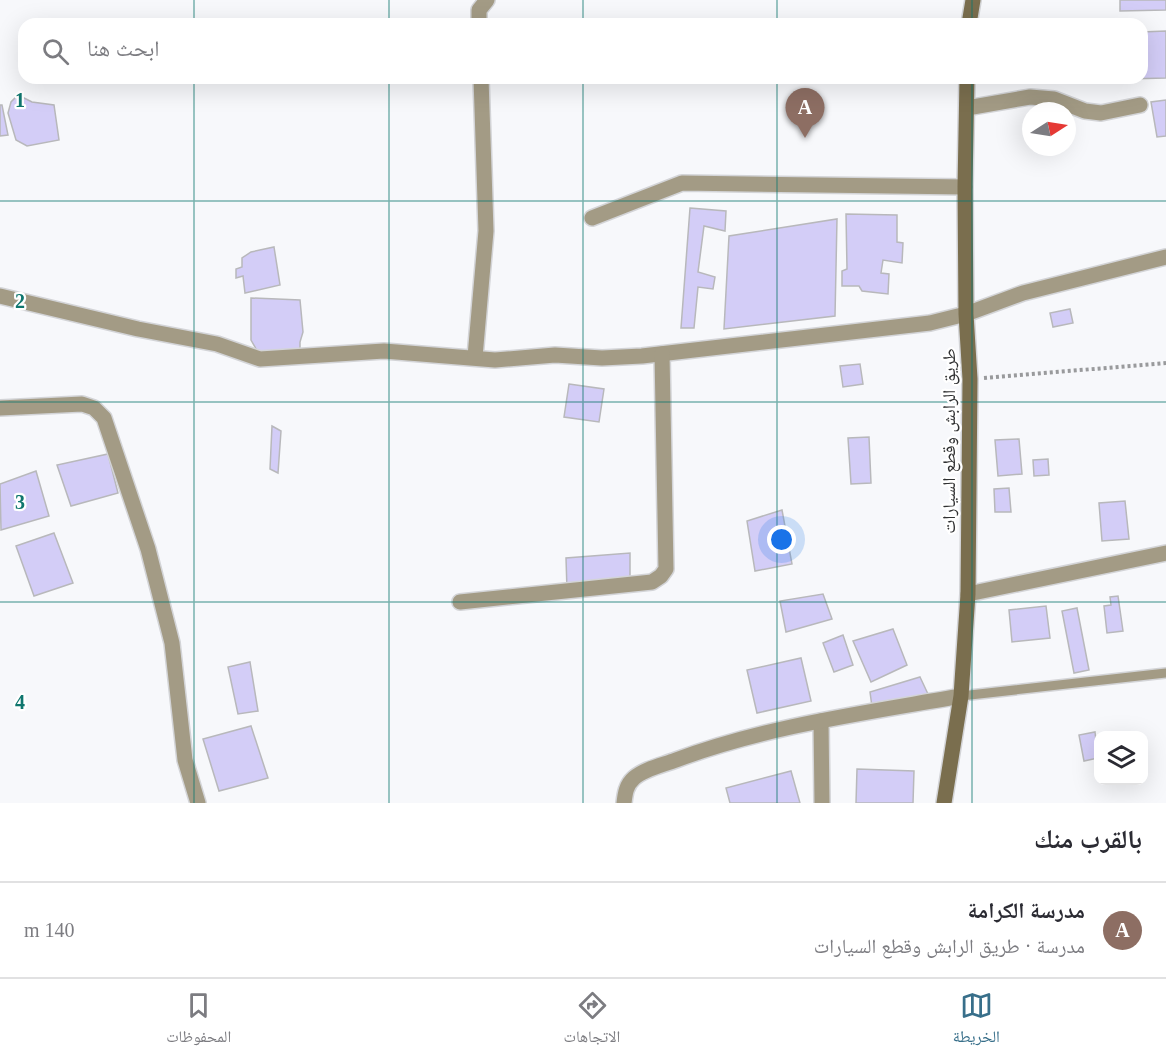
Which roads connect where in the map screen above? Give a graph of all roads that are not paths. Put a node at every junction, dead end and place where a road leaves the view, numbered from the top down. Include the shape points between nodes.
1 (487, 0) edge
2 (973, 0) edge
3 (479, 18) edge
4 (970, 18) edge
5 (481, 84) edge
6 (967, 84) edge
7 (1140, 105) dead end
8 (967, 108) junction
9 (965, 187) junction
10 (592, 218) dead end
11 (1166, 257) edge
12 (0, 296) edge
13 (966, 314) junction
14 (662, 354) junction
15 (475, 357) junction
16 (0, 408) edge
17 (1166, 553) edge
18 (968, 594) junction
19 (460, 602) dead end
20 (1166, 673) edge
21 (961, 696) junction
22 (822, 722) junction
23 (198, 803) edge
24 (624, 803) edge
25 (822, 803) edge
26 (944, 803) edge

1 - 3 street via 479,10
2 - 4 main road
5 - 15 street via 486,231
6 - 8 main road, طريق الرابش وقطع السيارات
7 - 8 street via 1101,113 1054,99 1030,98
8 - 9 main road, طريق الرابش وقطع السيارات
9 - 10 street via 682,183
9 - 13 main road, طريق الرابش وقطع السيارات
11 - 13 street via 1023,293
12 - 15 street via 217,344 260,359 384,351
13 - 14 street via 930,323
13 - 18 main road, طريق الرابش وقطع السيارات via 970,379
14 - 15 street via 495,360
14 - 19 street via 666,569 661,576 652,582
16 - 23 street via 82,404 94,408 104,418 148,549 172,643 185,760
17 - 18 street
18 - 21 main road, طريق الرابش وقطع السيارات
20 - 21 lane
21 - 22 street
21 - 26 main road, طريق الرابش وقطع السيارات
22 - 24 street via 742,738 639,775 627,788
22 - 25 street

